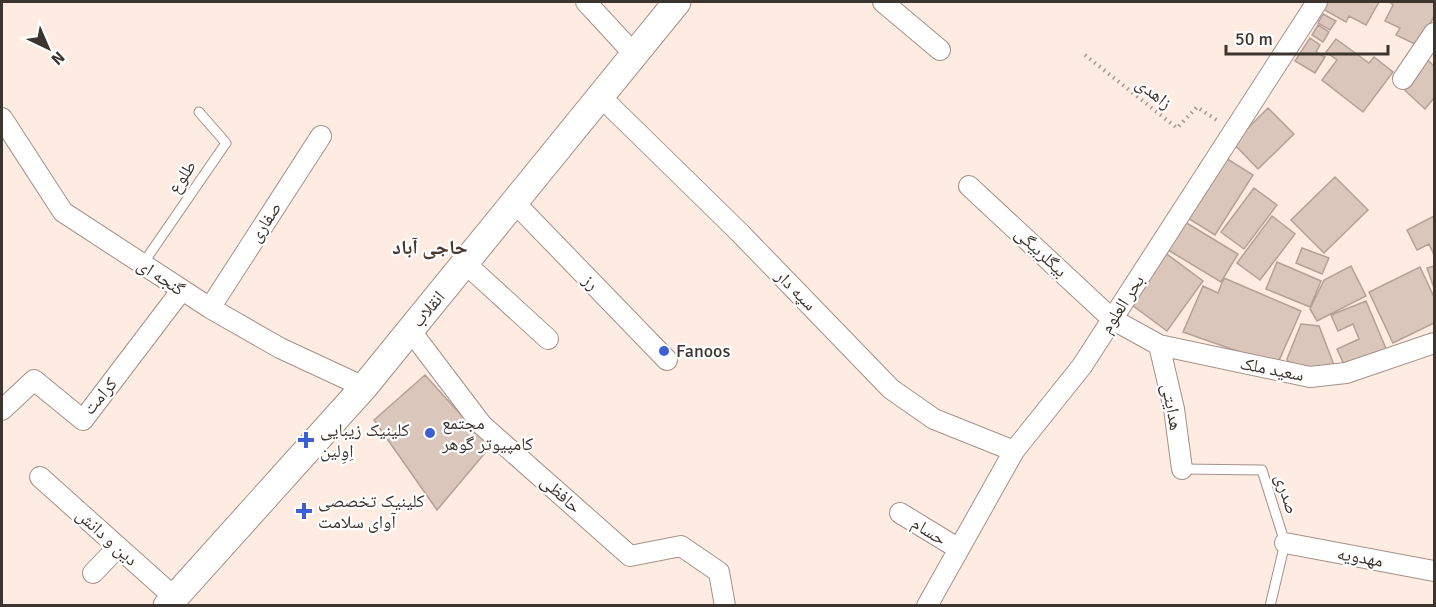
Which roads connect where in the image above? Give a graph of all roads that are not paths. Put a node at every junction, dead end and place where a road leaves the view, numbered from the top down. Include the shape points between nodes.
1 (586, 2) edge
2 (677, 2) edge
3 (883, 2) edge
4 (1317, 2) edge
5 (1434, 37) edge
6 (939, 50) dead end
7 (634, 54) junction
8 (1403, 79) dead end
9 (601, 97) junction
10 (199, 112) dead end
11 (3, 122) edge
12 (321, 136) dead end
13 (969, 186) dead end
14 (515, 203) junction
15 (466, 264) junction
16 (142, 265) junction
17 (181, 291) junction
18 (210, 308) junction
19 (1112, 319) junction
20 (410, 330) junction
21 (548, 339) dead end
22 (1434, 343) edge
23 (1159, 345) junction
24 (667, 360) dead end
25 (364, 387) junction
26 (2, 410) edge
27 (1014, 451) junction
28 (1182, 469) joint
29 (40, 477) dead end
30 (900, 513) dead end
31 (1285, 543) junction
32 (117, 547) junction
33 (958, 549) junction
34 (1434, 571) edge
35 (93, 573) dead end
36 (170, 601) edge
37 (725, 606) edge
38 (927, 606) edge
39 (1270, 606) edge

1 - 7 street
2 - 7 main road, انقلاب
3 - 6 street
4 - 19 street, بحر العلوم
5 - 8 street
7 - 9 main road, انقلاب
9 - 14 main road, انقلاب
9 - 27 street, سپه دار via 740,232 891,389 934,419
10 - 16 lane, طلوع via 226,142
11 - 16 street, گنجه ای via 63,212
12 - 18 street, صفاری
13 - 19 street, بیگلربیگی
14 - 15 main road, انقلاب
14 - 24 street, رز
15 - 20 main road, انقلاب
15 - 21 street
16 - 17 street, گنجه ای
17 - 18 street, گنجه ای
17 - 26 street, کرامت via 83,420 34,380
18 - 25 street, گنجه ای via 280,348
19 - 23 street, سعید ملک
19 - 27 street, بحر العلوم via 1082,366
20 - 25 main road, انقلاب
20 - 37 street, حافظی via 482,425 630,556 681,546 719,572
22 - 23 street, سعید ملک via 1346,373 1310,377
23 - 28 street, هدایتی via 1174,409
25 - 36 main road, انقلاب
27 - 33 street, بحر العلوم
28 - 31 lane, صدری via 1262,470
29 - 32 street, دین و دانش
30 - 33 street, حسام
31 - 34 street, مهدویه
31 - 39 lane, صدری
32 - 35 street
32 - 36 street, دین و دانش
33 - 38 street, بحر العلوم

